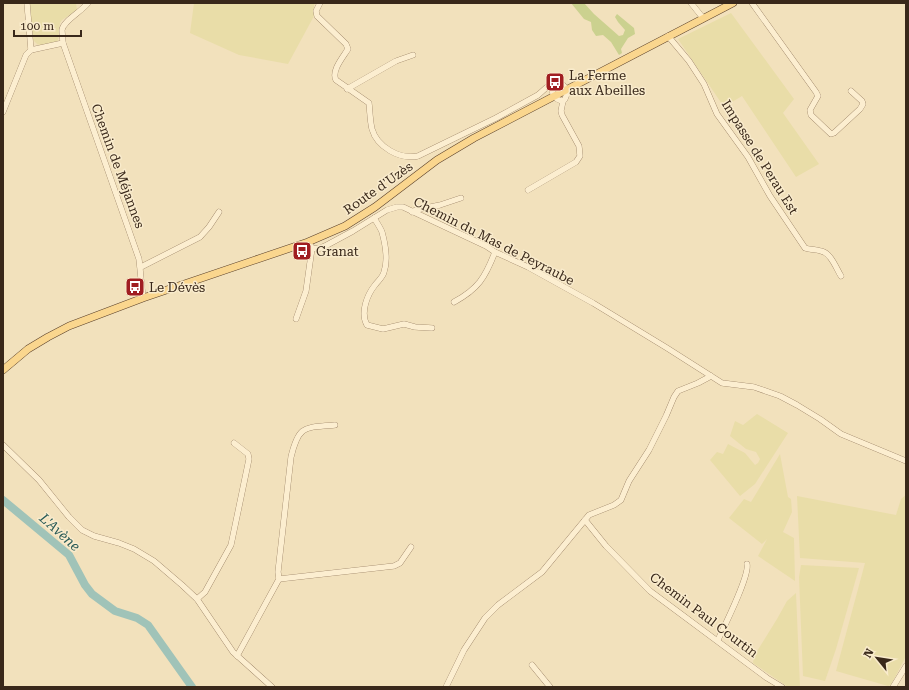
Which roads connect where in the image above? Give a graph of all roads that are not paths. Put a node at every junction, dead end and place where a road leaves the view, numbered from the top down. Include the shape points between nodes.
1 (27, 3) edge
2 (88, 3) edge
3 (320, 3) edge
4 (691, 3) edge
5 (733, 3) edge
6 (752, 3) edge
7 (703, 18) junction
8 (668, 36) junction
9 (63, 43) junction
10 (31, 50) junction
11 (413, 55) dead end
12 (554, 86) junction
13 (347, 89) junction
14 (566, 89) junction
15 (851, 91) dead end
16 (554, 96) junction
17 (563, 101) junction
18 (3, 112) edge
19 (528, 190) dead end
20 (461, 198) dead end
21 (219, 212) dead end
22 (412, 212) junction
23 (374, 218) junction
24 (308, 242) junction
25 (312, 248) junction
26 (495, 252) junction
27 (141, 267) junction
28 (841, 276) dead end
29 (143, 298) junction
30 (454, 302) dead end
31 (296, 319) dead end
32 (432, 328) dead end
33 (3, 370) edge
34 (711, 376) junction
35 (335, 425) dead end
36 (234, 443) dead end
37 (3, 445) edge
38 (906, 461) edge
39 (585, 520) junction
40 (411, 547) dead end
41 (747, 564) dead end
42 (279, 579) junction
43 (197, 599) junction
44 (718, 640) junction
45 (237, 656) junction
46 (532, 665) dead end
47 (906, 666) edge
48 (272, 687) edge
49 (446, 687) edge
50 (550, 687) edge
51 (782, 687) edge
52 (893, 687) edge

1 - 10 street
2 - 9 street via 64,23
3 - 13 street via 316,11 317,16 348,49 334,77
4 - 7 street
5 - 7 main road, Route d'Uzès
6 - 15 street via 816,92 818,96 810,110 811,115 831,134 863,104
7 - 8 main road, Route d'Uzès
8 - 14 main road, Route d'Uzès
8 - 28 street, Impasse de Perau Est via 704,84 717,114 748,157 770,196 805,248 827,254
9 - 10 street
9 - 27 street, Chemin de Méjannes
10 - 18 street via 26,55
11 - 13 street via 396,61
12 - 13 street via 547,87 538,95 496,118 418,156 410,157 393,152 378,140 372,129 369,103
12 - 14 street via 560,84
12 - 16 street
14 - 16 main road, Route d'Uzès
14 - 17 street via 566,99
16 - 17 street
16 - 24 main road, Route d'Uzès via 443,156 391,196 345,226
17 - 19 street via 562,115 578,146 580,156 576,162
20 - 22 street
21 - 27 street via 200,237
22 - 23 street, Chemin du Mas de Peyraube via 397,207
22 - 26 street, Chemin du Mas de Peyraube
23 - 25 street, Chemin du Mas de Peyraube via 318,249
23 - 32 street via 381,231 385,263 384,273 365,305 364,321 367,325 383,329 404,324
24 - 25 street
24 - 29 main road, Route d'Uzès
25 - 31 street via 306,291
26 - 30 street via 479,283 469,294
26 - 34 street, Chemin du Mas de Peyraube via 593,303
27 - 29 street, Chemin de Méjannes
29 - 33 main road, Route d'Uzès via 69,326 28,349
34 - 38 street, Chemin du Mas de Peyraube via 722,383 754,387 780,396 820,418 841,434
34 - 39 street via 678,391 621,500 589,515
35 - 42 street via 309,427 300,431 294,445 278,565
36 - 43 street via 248,454 249,459 233,537 205,592
37 - 43 street via 39,480 82,530 126,545 145,555
39 - 44 street, Chemin Paul Courtin via 606,546 650,591
39 - 49 street via 542,572 485,618 464,650
40 - 42 street via 400,564 394,566
41 - 44 street via 748,568
42 - 45 street
43 - 45 street
44 - 51 street, Chemin Paul Courtin
45 - 48 street
46 - 50 street
47 - 52 street

